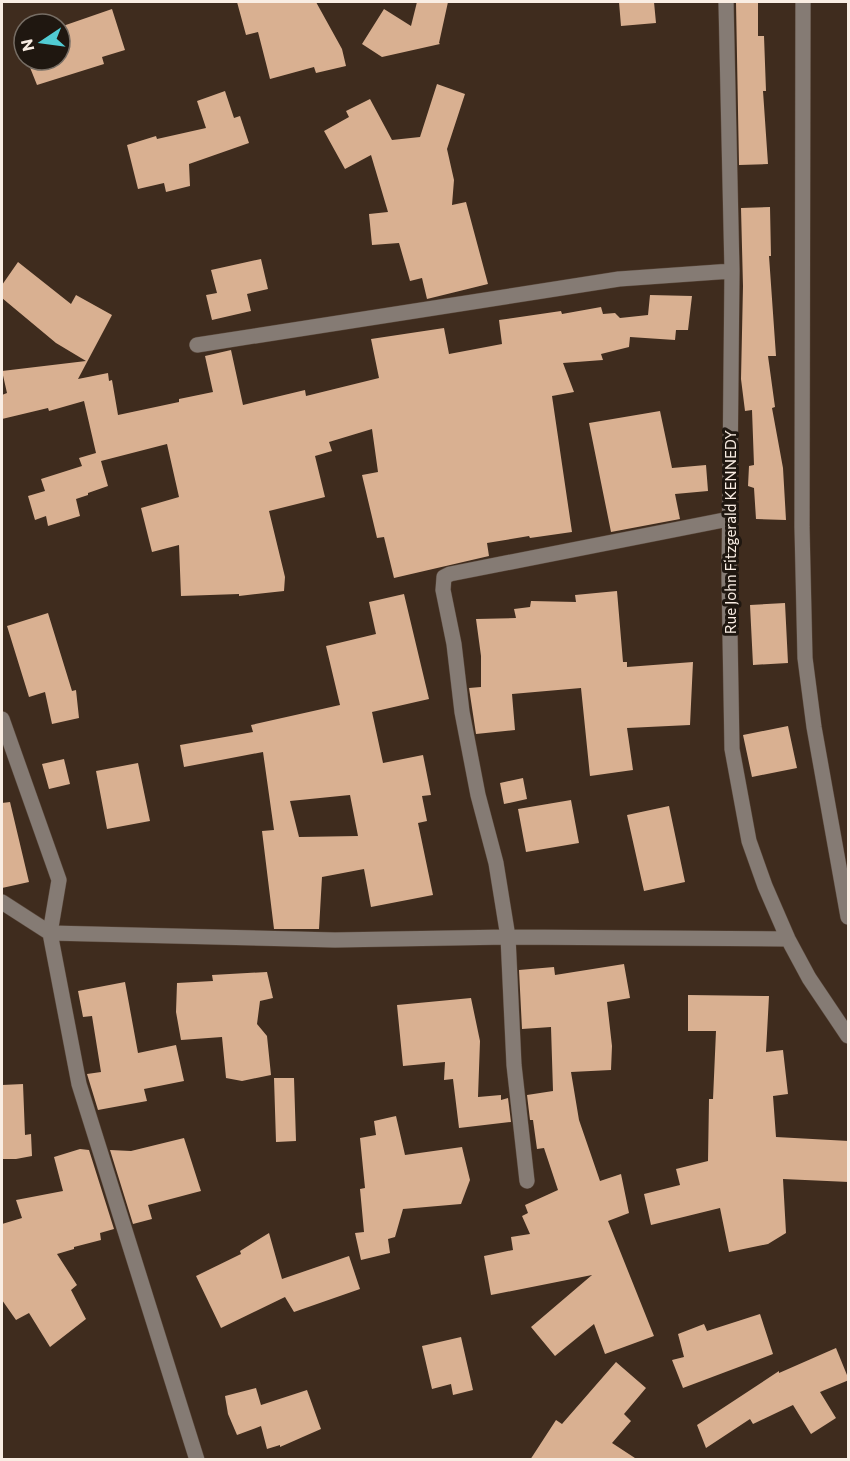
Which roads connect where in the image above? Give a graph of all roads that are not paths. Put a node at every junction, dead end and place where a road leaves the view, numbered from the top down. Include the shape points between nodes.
1 (726, 2) edge
2 (802, 2) edge
3 (732, 271) junction
4 (197, 345) dead end
5 (729, 519) junction
6 (2, 719) edge
7 (2, 902) edge
8 (849, 917) edge
9 (51, 933) junction
10 (508, 937) junction
11 (788, 939) junction
12 (849, 1036) edge
13 (527, 1181) dead end
14 (197, 1460) edge

1 - 3 street, Rue John Fitzgerald KENNEDY
2 - 8 street via 805,658
3 - 4 street via 619,279
3 - 5 street, Rue John Fitzgerald KENNEDY
5 - 10 street via 444,578 462,712 496,863
5 - 11 street, Rue John Fitzgerald KENNEDY via 732,749 749,842
6 - 9 street via 59,880
7 - 9 street
9 - 10 street via 335,940
9 - 14 street via 79,1084
10 - 11 street
10 - 13 street via 514,1065
11 - 12 street, Rue John Fitzgerald KENNEDY

